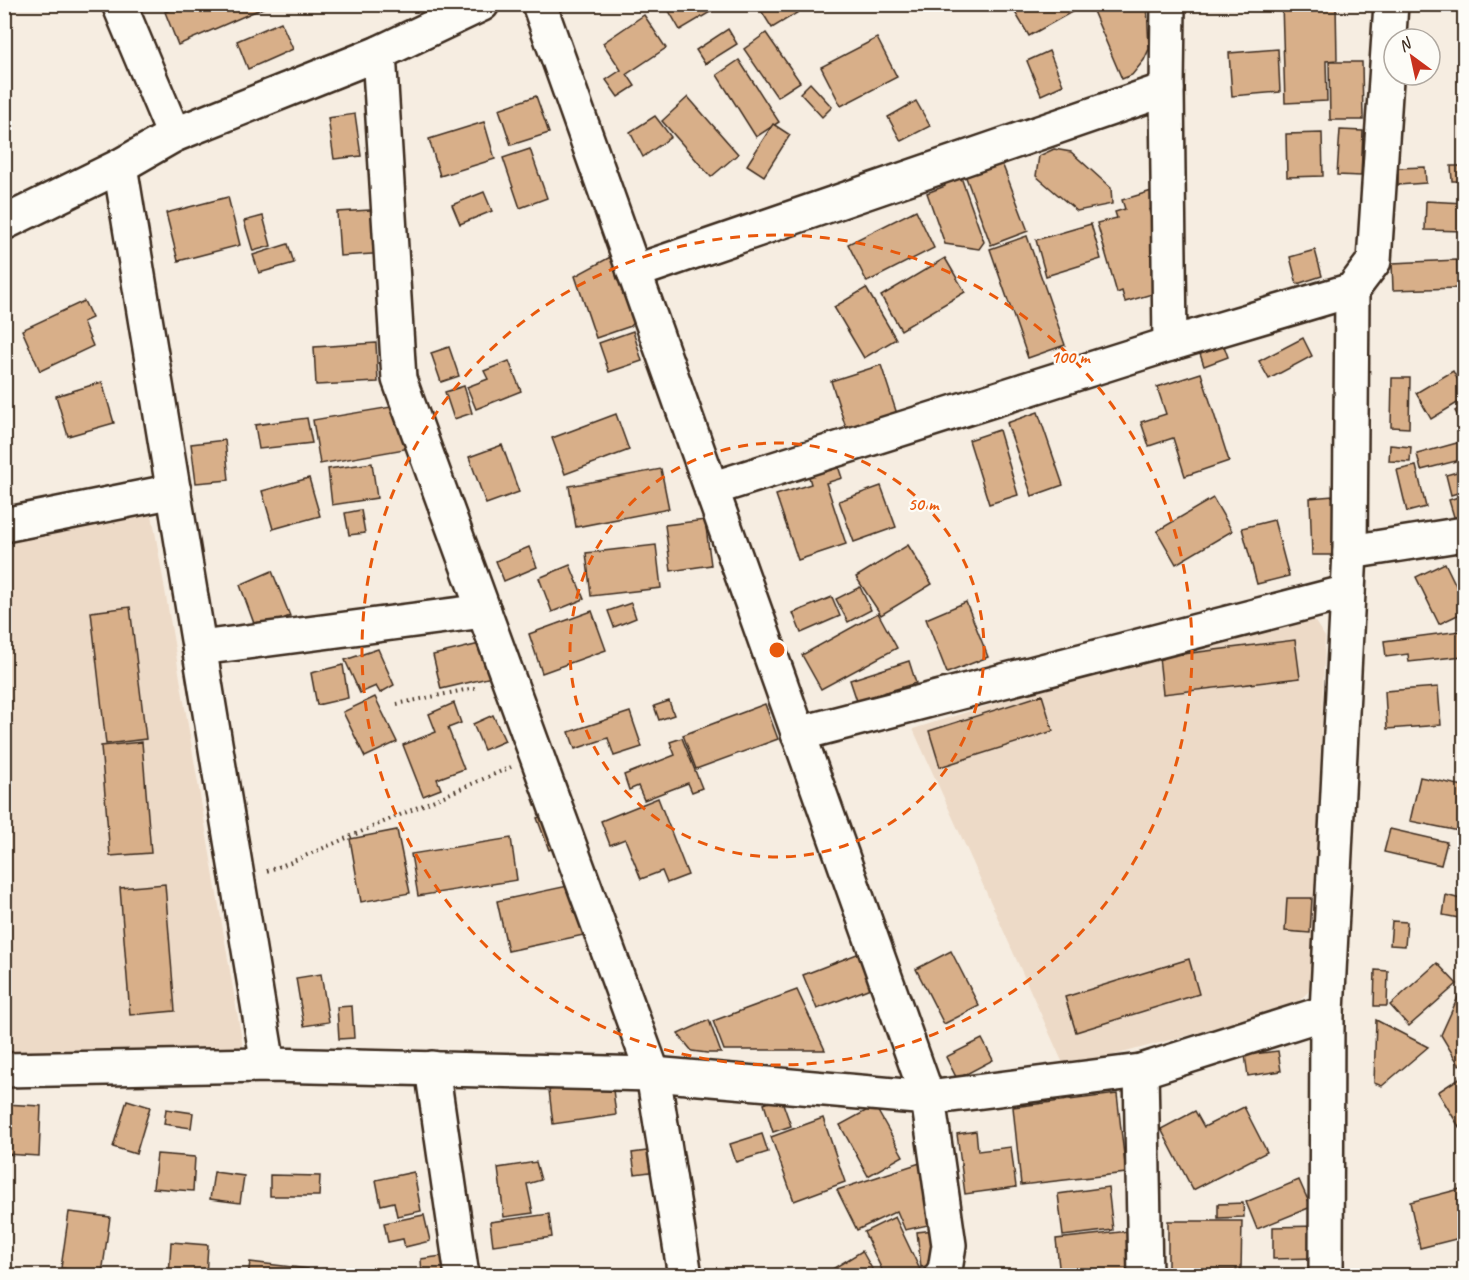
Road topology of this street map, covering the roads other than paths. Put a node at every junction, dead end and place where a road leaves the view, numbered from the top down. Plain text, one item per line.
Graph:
1 (119, 4) edge
2 (482, 4) edge
3 (539, 4) edge
4 (1168, 4) edge
5 (1391, 4) edge
6 (379, 53) junction
7 (1167, 89) junction
8 (174, 135) junction
9 (120, 166) junction
10 (4, 223) edge
11 (634, 272) junction
12 (1352, 290) junction
13 (1170, 344) junction
14 (711, 489) junction
15 (174, 492) junction
16 (4, 525) edge
17 (1464, 534) edge
18 (1350, 552) junction
19 (1347, 592) junction
20 (484, 611) junction
21 (200, 648) junction
22 (798, 734) junction
23 (1327, 1012) junction
24 (268, 1065) junction
25 (432, 1068) junction
26 (4, 1070) edge
27 (1141, 1071) junction
28 (653, 1074) junction
29 (928, 1098) junction
30 (462, 1275) edge
31 (685, 1275) edge
32 (941, 1275) edge
33 (1145, 1275) edge
34 (1326, 1275) edge

1 - 8 street
2 - 6 street
3 - 11 street
4 - 7 street
5 - 12 street
6 - 8 street
6 - 20 street
7 - 11 street
7 - 13 street
8 - 9 street
9 - 10 street
9 - 15 street
11 - 14 street
12 - 13 street
12 - 18 street
13 - 14 street
14 - 22 street
15 - 16 street
15 - 21 street
17 - 18 street
18 - 19 street
19 - 22 street
19 - 23 street
20 - 21 street
20 - 28 street
21 - 24 street
22 - 29 street
23 - 27 street
23 - 34 street
24 - 25 street
24 - 26 street
25 - 28 street
25 - 30 street
27 - 29 street
27 - 33 street
28 - 29 street
28 - 31 street
29 - 32 street

